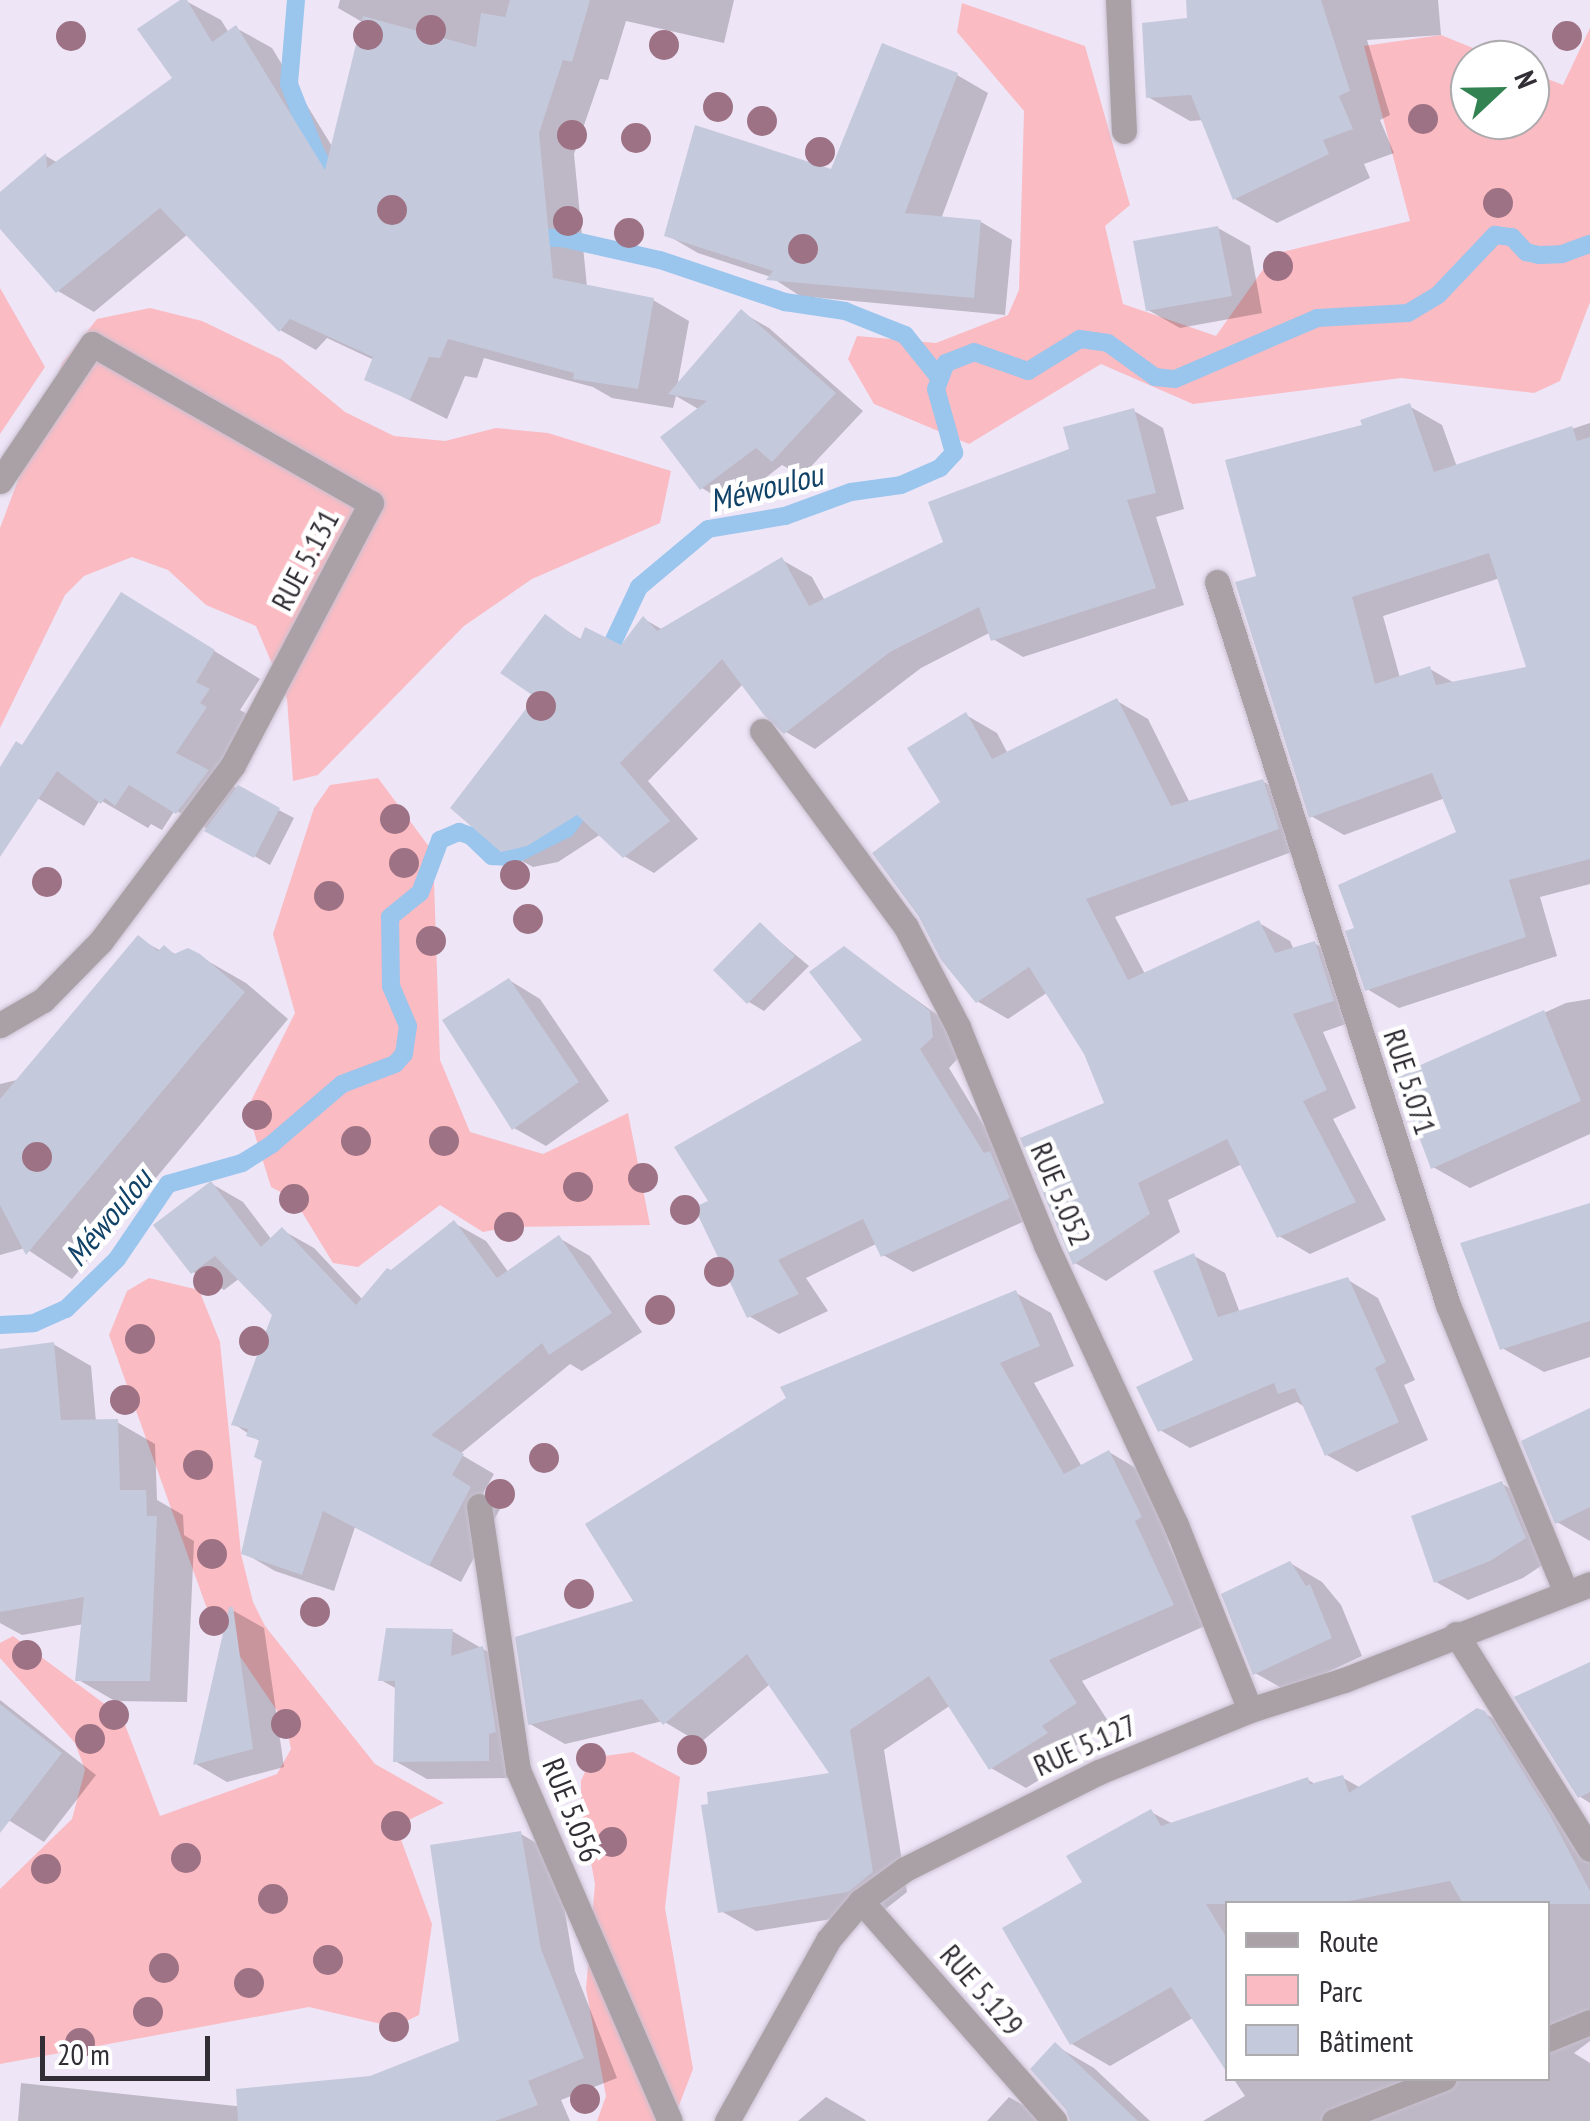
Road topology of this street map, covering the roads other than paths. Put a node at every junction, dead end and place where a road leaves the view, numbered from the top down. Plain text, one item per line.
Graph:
1 (1118, 0) edge
2 (1124, 131) dead end
3 (0, 480) edge
4 (1217, 582) dead end
5 (762, 731) dead end
6 (0, 1025) edge
7 (479, 1506) dead end
8 (1578, 1589) edge
9 (1456, 1634) junction
10 (1250, 1710) junction
11 (1590, 1849) edge
12 (861, 1901) junction
13 (1590, 2022) edge
14 (1550, 2038) edge
15 (1436, 2081) edge
16 (670, 2121) edge
17 (727, 2121) edge
18 (1054, 2121) edge
19 (1334, 2121) edge

1 - 2 street
3 - 6 street, RUE 5.131
4 - 8 street, RUE 5.071
5 - 10 street, RUE 5.052
7 - 16 street, RUE 5.056
8 - 9 street, RUE 5.127
9 - 10 street, RUE 5.127
9 - 11 street
10 - 12 street, RUE 5.127
12 - 17 street, RUE 5.127
12 - 18 street, RUE 5.129
13 - 14 street
15 - 19 street

